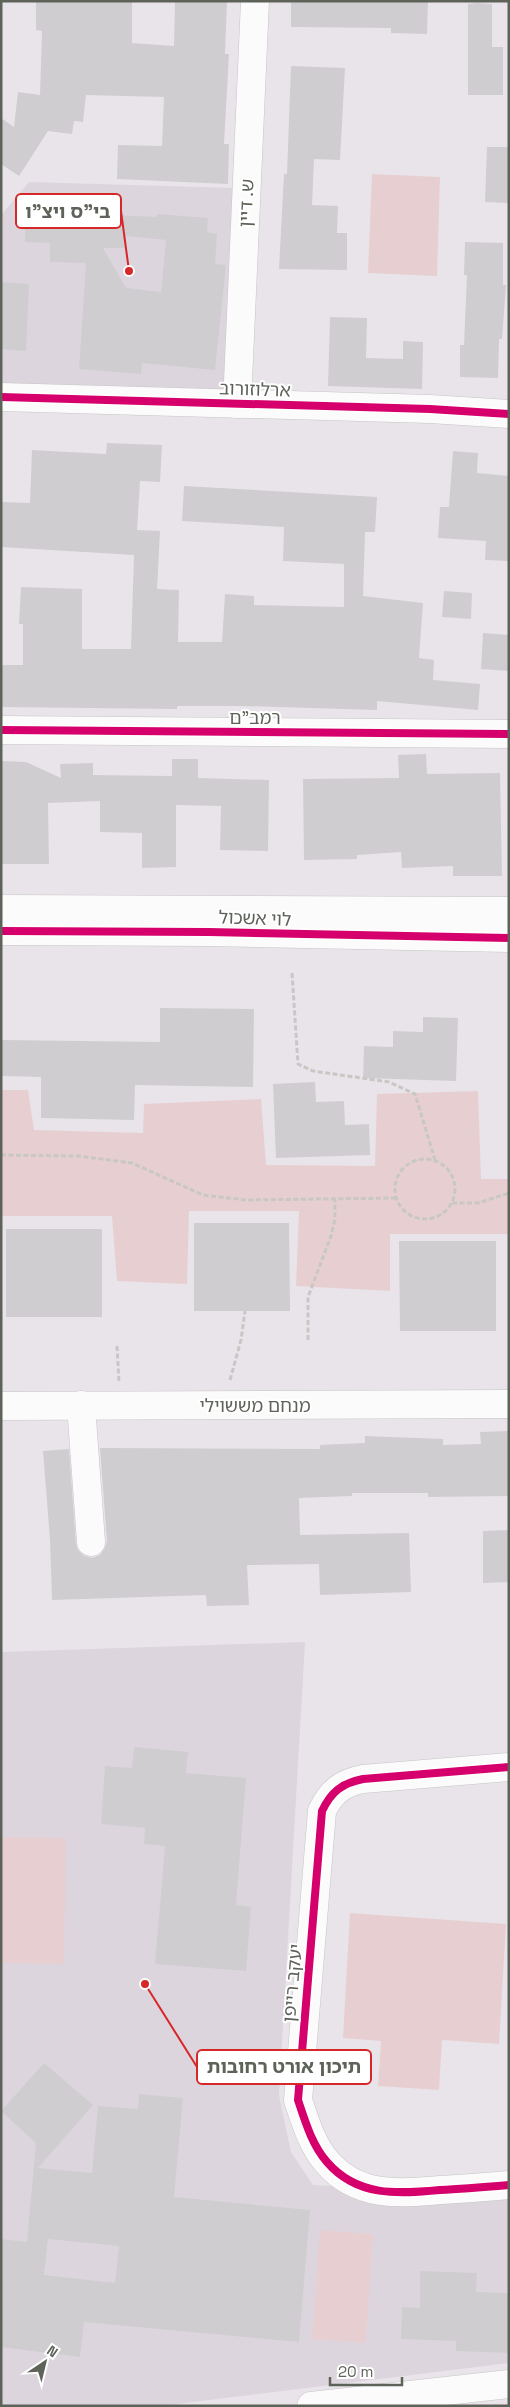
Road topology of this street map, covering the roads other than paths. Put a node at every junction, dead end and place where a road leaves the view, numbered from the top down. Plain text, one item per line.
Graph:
1 (256, 1) edge
2 (1, 397) edge
3 (237, 404) junction
4 (509, 414) edge
5 (1, 730) edge
6 (509, 734) edge
7 (1, 909) edge
8 (509, 911) edge
9 (1, 932) edge
10 (509, 938) edge
11 (509, 1404) edge
12 (81, 1405) junction
13 (1, 1406) edge
14 (91, 1542) dead end
15 (509, 1767) edge
16 (509, 2185) edge
17 (509, 2384) edge
18 (312, 2406) edge

1 - 3 street, ש. דיין
2 - 3 street, ארלוזורוב
3 - 4 street, ארלוזורוב
5 - 6 street, רמב"ם
7 - 8 street, לוי אשכול
9 - 10 street, לוי אשכול
11 - 12 street, מנחם מששוילי
12 - 13 street, מנחם מששוילי
12 - 14 street
15 - 16 street, יעקב רייפן
17 - 18 street

